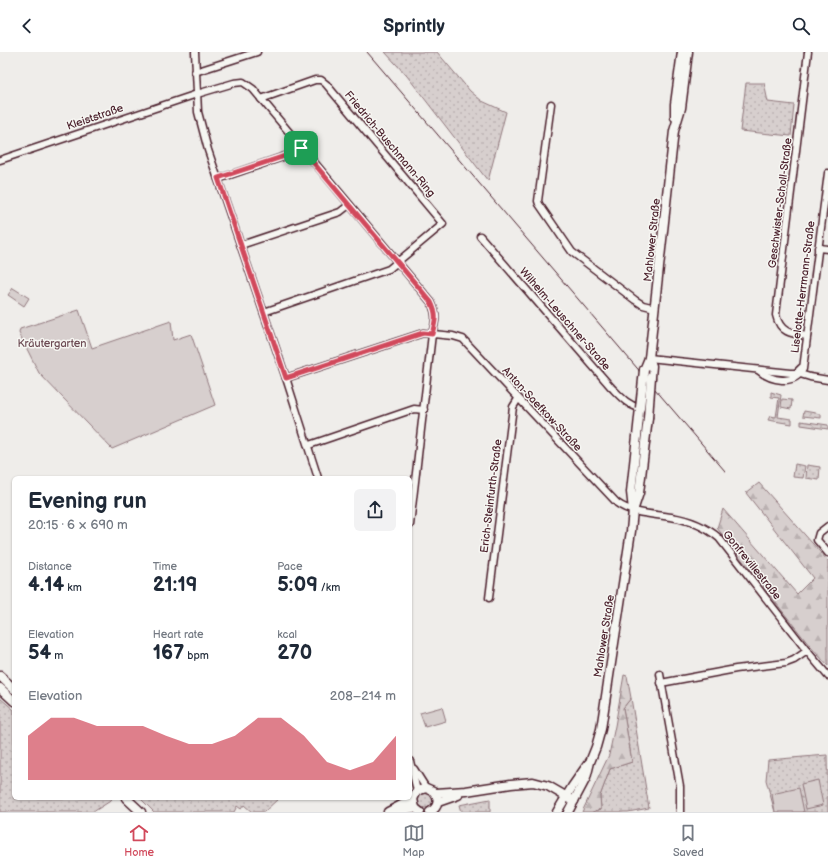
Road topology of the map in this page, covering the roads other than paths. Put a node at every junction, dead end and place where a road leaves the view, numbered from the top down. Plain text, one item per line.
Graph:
1 (195, 52) edge
2 (257, 52) edge
3 (682, 52) edge
4 (688, 52) edge
5 (808, 52) edge
6 (196, 72) junction
7 (197, 94) junction
8 (261, 99) junction
9 (551, 104) dead end
10 (676, 123) junction
11 (301, 148) junction
12 (0, 160) edge
13 (828, 173) edge
14 (218, 178) junction
15 (349, 204) junction
16 (480, 236) dead end
17 (241, 245) junction
18 (818, 248) junction
19 (828, 249) edge
20 (397, 262) junction
21 (655, 308) junction
22 (264, 312) junction
23 (432, 334) junction
24 (807, 336) junction
25 (649, 358) junction
26 (803, 364) junction
27 (758, 370) junction
28 (800, 374) junction
29 (286, 378) junction
30 (828, 380) edge
31 (518, 399) junction
32 (640, 408) junction
33 (424, 410) junction
34 (309, 445) junction
35 (317, 476) edge
36 (413, 479) edge
37 (412, 494) edge
38 (633, 510) junction
39 (828, 526) edge
40 (828, 553) edge
41 (489, 598) dead end
42 (807, 651) junction
43 (660, 674) dead end
44 (0, 676) edge
45 (828, 676) edge
46 (661, 683) junction
47 (0, 688) edge
48 (12, 688) edge
49 (12, 699) edge
50 (590, 762) junction
51 (412, 765) edge
52 (412, 770) edge
53 (426, 788) junction
54 (417, 791) junction
55 (466, 791) junction
56 (436, 793) junction
57 (566, 796) junction
58 (413, 799) joint
59 (128, 800) edge
60 (411, 800) edge
61 (574, 801) junction
62 (438, 802) junction
63 (418, 810) edge
64 (141, 812) edge
65 (388, 812) edge
66 (430, 812) edge
67 (557, 812) edge
68 (568, 812) edge
69 (680, 812) edge

1 - 6 street
2 - 6 street
3 - 10 main road, Mahlower Straße
4 - 10 main road, Mahlower Straße
5 - 24 street, Geschwister-Scholl-Straße
6 - 7 street
7 - 8 street, Kleiststraße
7 - 12 street, Kleiststraße
7 - 14 street
8 - 11 street
8 - 20 street, Friedrich-Buschmann-Ring
9 - 21 street
10 - 21 main road, Mahlower Straße
11 - 14 street
11 - 15 street
13 - 18 street, Liselotte-Herrmann-Straße
14 - 17 street
15 - 17 street
15 - 20 street
16 - 32 street, Wilhelm-Leuschner-Straße
17 - 22 street
18 - 19 street
18 - 24 street, Liselotte-Herrmann-Straße
20 - 22 street
20 - 23 street
21 - 25 main road, Mahlower Straße
22 - 29 street
23 - 29 street, Anton-Saefkow-Straße
23 - 31 street, Anton-Saefkow-Straße
23 - 33 street
24 - 26 street, Liselotte-Herrmann-Straße
25 - 27 street, Liselotte-Herrmann-Straße
25 - 32 main road, Mahlower Straße, bridge
25 - 38 main road, Mahlower Straße, bridge
26 - 27 street, Liselotte-Herrmann-Straße
26 - 28 street
27 - 28 street
28 - 30 street
29 - 34 street
31 - 38 street, Anton-Saefkow-Straße
31 - 41 street, Erich-Steinfurth-Straße
32 - 38 main road, Mahlower Straße
33 - 34 street
33 - 36 street
34 - 35 street
36 - 37 street
38 - 42 street, Gonfrevillestraße
38 - 50 main road, Mahlower Straße
39 - 40 street
42 - 45 street, Gonfrevillestraße
42 - 46 street
43 - 46 street
44 - 48 main road
46 - 69 street
47 - 49 main road
50 - 57 main road, Mahlower Straße
50 - 61 main road, Mahlower Straße
51 - 53 street
52 - 54 street
53 - 54 main road
53 - 56 main road
54 - 58 main road
55 - 56 main road
55 - 57 main road
55 - 62 main road
56 - 62 main road
57 - 61 main road
57 - 67 main road, Mahlower Straße
58 - 63 main road
59 - 64 main road
60 - 65 main road
61 - 68 main road, Mahlower Straße
62 - 66 main road
63 - 65 main road

